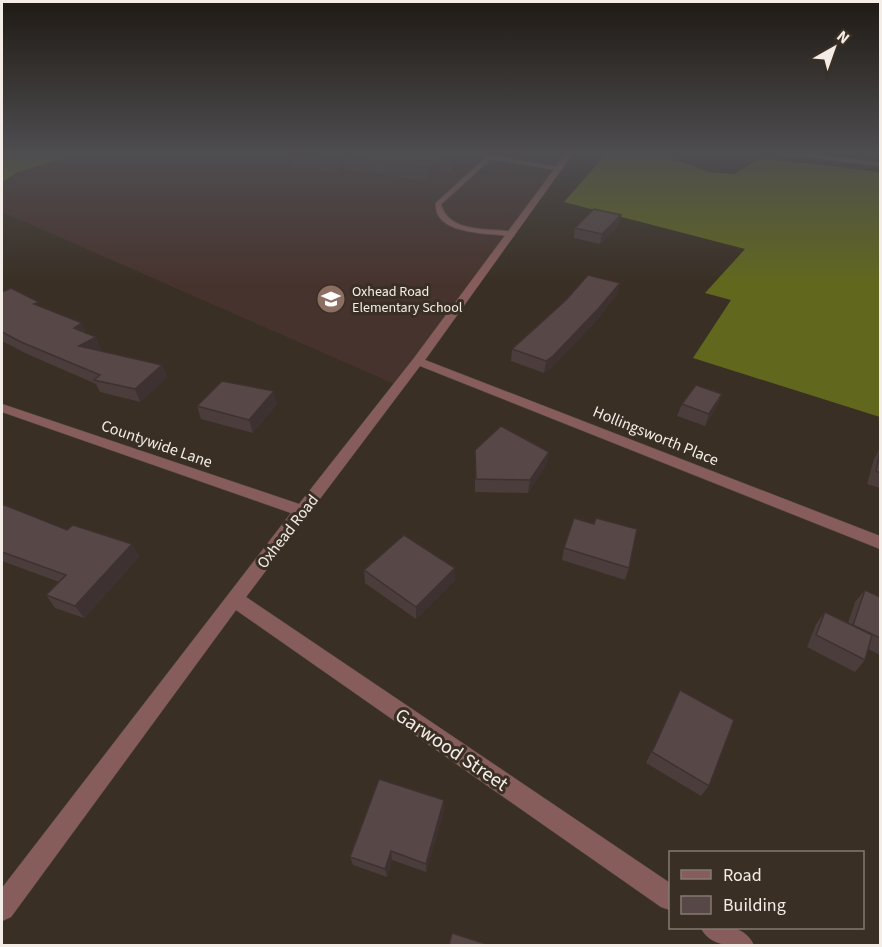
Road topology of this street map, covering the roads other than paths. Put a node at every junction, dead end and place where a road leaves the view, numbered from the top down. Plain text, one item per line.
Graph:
1 (446, 196) edge
2 (538, 196) edge
3 (511, 234) junction
4 (418, 361) junction
5 (2, 408) edge
6 (302, 511) junction
7 (880, 543) edge
8 (234, 599) junction
9 (669, 897) edge
10 (2, 908) edge
11 (717, 929) edge
12 (741, 945) edge

1 - 3 lane
2 - 3 street, Oxhead Road
3 - 4 street, Oxhead Road
4 - 6 street, Oxhead Road
4 - 7 street, Hollingsworth Place
5 - 6 street, Countywide Lane
6 - 8 street, Oxhead Road
8 - 9 street, Garwood Street
8 - 10 street, Oxhead Road
11 - 12 street

